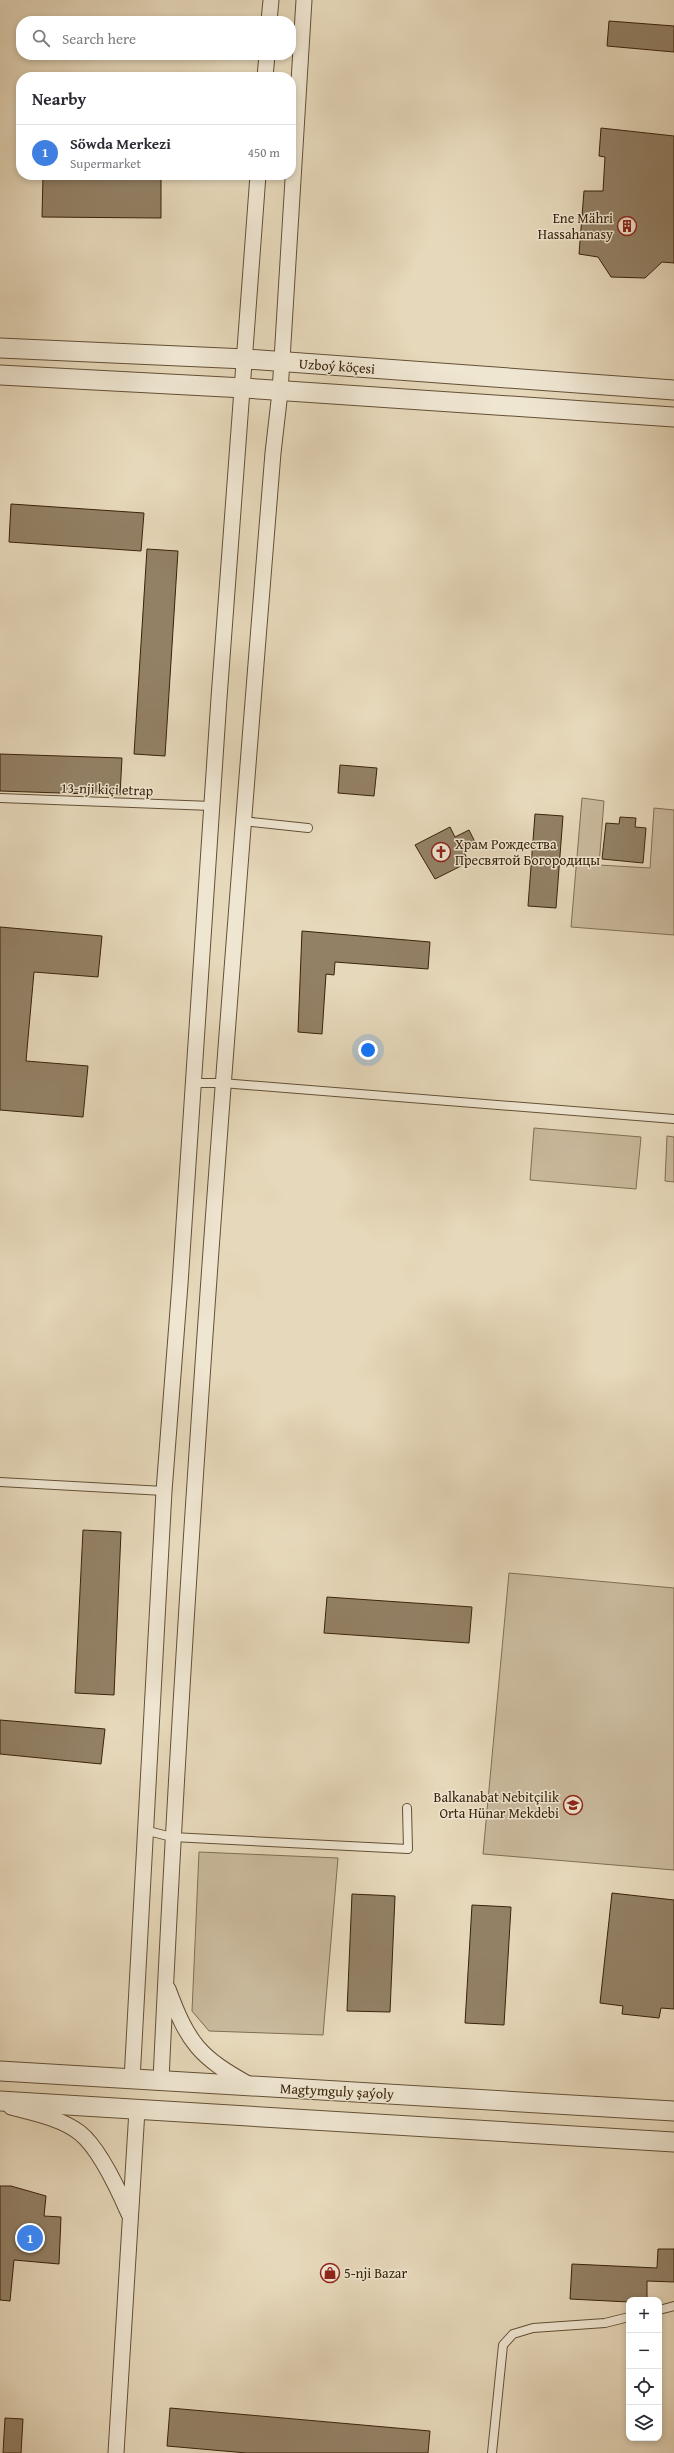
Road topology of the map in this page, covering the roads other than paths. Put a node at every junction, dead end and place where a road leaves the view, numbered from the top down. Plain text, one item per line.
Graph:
1 (271, 0) edge
2 (304, 0) edge
3 (269, 16) edge
4 (267, 60) edge
5 (265, 72) edge
6 (296, 126) edge
7 (258, 180) edge
8 (293, 180) edge
9 (0, 348) edge
10 (246, 359) junction
11 (281, 362) junction
12 (0, 375) edge
13 (244, 388) junction
14 (674, 390) edge
15 (280, 392) junction
16 (674, 417) edge
17 (0, 798) edge
18 (212, 806) junction
19 (243, 821) junction
20 (308, 828) dead end
21 (194, 1083) junction
22 (222, 1083) junction
23 (674, 1119) edge
24 (0, 1482) edge
25 (164, 1491) junction
26 (407, 1808) dead end
27 (144, 1830) junction
28 (172, 1837) junction
29 (165, 1982) junction
30 (0, 2071) edge
31 (132, 2080) junction
32 (161, 2080) junction
33 (251, 2086) junction
34 (0, 2102) edge
35 (137, 2110) junction
36 (674, 2111) edge
37 (674, 2142) edge
38 (131, 2219) junction
39 (674, 2306) edge
40 (662, 2309) edge
41 (626, 2318) edge
42 (116, 2453) edge
43 (492, 2453) edge

1 - 3 street
2 - 6 street
4 - 5 street
7 - 10 street
8 - 11 street
9 - 10 street, Uzboý köçesi
10 - 11 street, Uzboý köçesi
10 - 13 street
11 - 14 street, Uzboý köçesi
11 - 15 street
12 - 13 street, Uzboý köçesi
13 - 15 street, Uzboý köçesi
13 - 18 street
15 - 16 street, Uzboý köçesi
15 - 19 street
17 - 18 lane, 13-nji kiçi etrap
18 - 21 street
19 - 20 lane
19 - 22 street
21 - 22 lane
21 - 25 street
22 - 23 lane
22 - 28 street
24 - 25 lane
25 - 27 street
26 - 28 lane
27 - 28 lane
27 - 31 street
28 - 29 street
29 - 32 street
29 - 33 street
30 - 31 street, Magtymguly şaýoly
31 - 32 street, Magtymguly şaýoly
32 - 33 street, Magtymguly şaýoly
33 - 36 street, Magtymguly şaýoly
34 - 35 street
34 - 38 street
35 - 37 street
35 - 38 street
38 - 42 street
39 - 40 lane
41 - 43 lane

